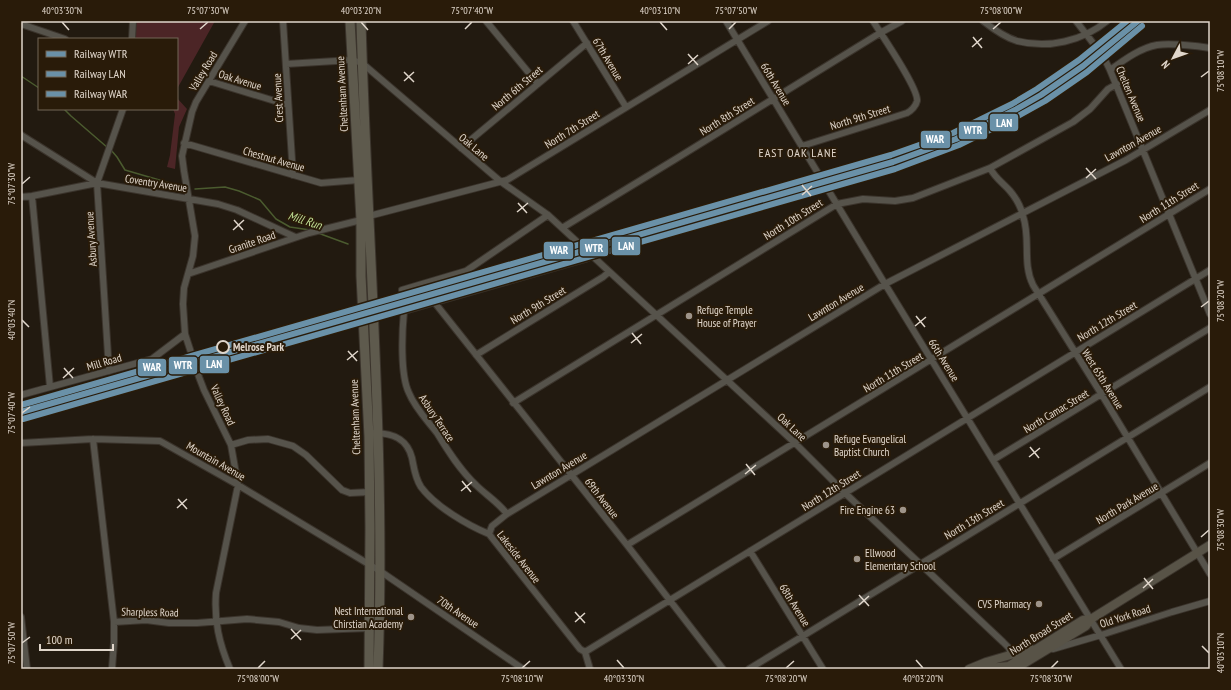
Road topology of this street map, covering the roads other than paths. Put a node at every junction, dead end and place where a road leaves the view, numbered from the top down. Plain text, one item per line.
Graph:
1 (133, 21) edge
2 (245, 21) edge
3 (283, 21) edge
4 (350, 21) edge
5 (361, 21) edge
6 (486, 21) edge
7 (573, 21) edge
8 (726, 21) edge
9 (768, 21) edge
10 (873, 21) edge
11 (902, 21) edge
12 (983, 21) edge
13 (1076, 21) edge
14 (1107, 21) edge
15 (21, 24) edge
16 (880, 33) junction
17 (1086, 35) junction
18 (62, 38) edge
19 (132, 38) edge
20 (738, 40) junction
21 (587, 43) junction
22 (1210, 48) edge
23 (352, 60) junction
24 (362, 63) junction
25 (286, 64) junction
26 (1110, 70) junction
27 (209, 81) junction
28 (538, 84) junction
29 (1117, 84) junction
30 (773, 99) junction
31 (288, 105) junction
32 (626, 107) junction
33 (123, 110) edge
34 (1210, 110) edge
35 (21, 135) edge
36 (184, 143) junction
37 (802, 146) junction
38 (461, 148) junction
39 (1143, 150) junction
40 (990, 168) junction
41 (293, 175) junction
42 (359, 180) junction
43 (500, 181) junction
44 (97, 183) junction
45 (1210, 189) edge
46 (32, 196) junction
47 (21, 197) edge
48 (189, 198) junction
49 (837, 204) junction
50 (1023, 213) junction
51 (1170, 213) junction
52 (548, 215) junction
53 (365, 218) junction
54 (562, 228) junction
55 (296, 237) junction
56 (590, 254) junction
57 (1210, 270) edge
58 (609, 272) junction
59 (188, 274) junction
60 (1195, 278) junction
61 (885, 284) junction
62 (402, 290) dead end
63 (1039, 294) junction
64 (435, 303) junction
65 (1210, 314) edge
66 (656, 316) junction
67 (1210, 328) edge
68 (186, 334) junction
69 (1075, 352) junction
70 (476, 355) junction
71 (932, 360) junction
72 (109, 371) junction
73 (726, 380) junction
74 (50, 387) junction
75 (1210, 387) edge
76 (21, 395) edge
77 (1102, 395) junction
78 (513, 403) junction
79 (968, 417) junction
80 (373, 433) junction
81 (1127, 437) junction
82 (93, 439) junction
83 (21, 443) edge
84 (795, 443) junction
85 (230, 445) junction
86 (993, 460) junction
87 (1210, 464) edge
88 (571, 474) junction
89 (238, 486) junction
90 (370, 492) junction
91 (845, 493) junction
92 (1161, 494) junction
93 (1020, 503) junction
94 (507, 514) junction
95 (489, 534) junction
96 (627, 545) junction
97 (1210, 545) edge
98 (750, 551) junction
99 (1197, 553) junction
100 (1053, 559) junction
101 (920, 563) junction
102 (370, 565) junction
103 (380, 572) junction
104 (1210, 574) edge
105 (670, 601) junction
106 (1210, 601) edge
107 (21, 616) edge
108 (1091, 619) junction
109 (114, 622) junction
110 (216, 622) junction
111 (370, 628) junction
112 (22, 630) edge
113 (1101, 635) junction
114 (803, 636) junction
115 (379, 644) junction
116 (1047, 646) junction
117 (585, 652) junction
118 (1011, 655) junction
119 (1012, 667) edge
120 (27, 669) edge
121 (112, 669) edge
122 (230, 669) edge
123 (368, 669) edge
124 (378, 669) edge
125 (382, 669) edge
126 (523, 669) edge
127 (590, 669) edge
128 (723, 669) edge
129 (749, 669) edge
130 (823, 669) edge
131 (969, 669) edge
132 (978, 669) edge
133 (1122, 669) edge

1 - 19 street
2 - 27 street, Valley Road
3 - 25 street, Crest Avenue
4 - 23 highway, Cheltenham Avenue
5 - 24 highway, Cheltenham Avenue
6 - 28 street
7 - 21 street, 67th Avenue
8 - 20 street, 66th Avenue
9 - 20 street, North 7th Street
10 - 16 street
11 - 16 street, North 8th Street
12 - 17 street
13 - 17 street, Chelten Avenue
14 - 17 street
15 - 18 street
16 - 30 street, North 8th Street
16 - 37 street, North 9th Street
17 - 26 street, Chelten Avenue
20 - 30 street, 66th Avenue
20 - 32 street, North 7th Street
21 - 28 street, North 6th Street
21 - 32 street, 67th Avenue
22 - 26 street
23 - 24 street
23 - 25 street
23 - 42 highway, Cheltenham Avenue
24 - 38 street, Oak Lane
24 - 53 highway, Cheltenham Avenue
25 - 31 street, Crest Avenue
26 - 29 street, Chelten Avenue
27 - 31 street, Oak Avenue
27 - 36 street, Valley Road
28 - 38 street, North 6th Street
29 - 39 street, Chelten Avenue
29 - 40 street, North 10th Street
30 - 37 street, 66th Avenue
30 - 54 street, North 8th Street
31 - 41 street, Crest Avenue
32 - 43 street, North 7th Street
33 - 44 street, Asbury Avenue
34 - 39 street, Lawnton Avenue
35 - 44 street, Coventry Avenue
36 - 41 street, Chestnut Avenue
36 - 48 street, Valley Road
37 - 49 street, 66th Avenue
38 - 43 street, Oak Lane
39 - 50 street, Lawnton Avenue
39 - 51 street, Chelten Avenue
40 - 49 street, North 10th Street
40 - 50 street, West 65th Avenue
41 - 42 street, Chestnut Avenue
42 - 53 highway, Cheltenham Avenue
43 - 52 street, Oak Lane
43 - 53 street, North 7th Street
44 - 46 street
44 - 48 street, Coventry Avenue
44 - 72 street, Asbury Avenue
45 - 51 street, North 11th Street
46 - 47 street
46 - 74 street
48 - 55 street, Coventry Avenue
48 - 59 street, Valley Road
49 - 61 street, 66th Avenue
49 - 66 street, North 10th Street
50 - 61 street, Lawnton Avenue
50 - 63 street, West 65th Avenue
51 - 60 street, Chelten Avenue
51 - 63 street, North 11th Street
52 - 54 street, Oak Lane
52 - 62 street
53 - 55 street, Granite Road
53 - 80 highway, Cheltenham Avenue
54 - 56 street, Oak Lane
55 - 59 street, Granite Road
56 - 58 street, Oak Lane
56 - 64 street
57 - 60 street, North 12th Street
58 - 66 street, Oak Lane
58 - 70 street, North 9th Street
59 - 68 street, Valley Road
60 - 65 street, Chelten Avenue
60 - 69 street, North 12th Street
61 - 71 street, 66th Avenue
61 - 73 street, Lawnton Avenue
63 - 69 street, West 65th Avenue
63 - 71 street, North 11th Street
64 - 70 street, 69th Avenue
64 - 94 street, Asbury Terrace
66 - 73 street, Oak Lane
66 - 78 street, North 10th Street
67 - 77 street, North Camac Street
68 - 72 street, Mill Road
68 - 85 street, Valley Road
69 - 77 street, West 65th Avenue
69 - 79 street, North 12th Street
70 - 78 street, 69th Avenue
71 - 79 street, 66th Avenue
71 - 84 street, North 11th Street
72 - 74 street, Mill Road
73 - 84 street, Oak Lane
73 - 88 street, Lawnton Avenue
74 - 76 street, Mill Road
75 - 81 street, North 13th Street
77 - 81 street, West 65th Avenue
77 - 86 street, North Camac Street
78 - 88 street, 69th Avenue
79 - 86 street, 66th Avenue
79 - 91 street, North 12th Street
80 - 90 highway, Cheltenham Avenue
80 - 95 street, Lakeside Avenue
80 - 103 highway, Cheltenham Avenue
81 - 92 street, West 65th Avenue
81 - 93 street, North 13th Street
82 - 83 street, Mountain Avenue
82 - 89 street, Mountain Avenue
82 - 109 street, Sharpless Road
84 - 91 street, Oak Lane
84 - 96 street, North 11th Street
85 - 89 street, Valley Road
85 - 90 street
86 - 93 street, 66th Avenue
87 - 92 street, North Park Avenue
88 - 94 street, Lawnton Avenue
88 - 96 street, 69th Avenue
89 - 102 street, Mountain Avenue
89 - 110 street, Valley Road
90 - 102 highway, Cheltenham Avenue
91 - 98 street, North 12th Street
91 - 101 street, Oak Lane
92 - 99 street, West 65th Avenue
92 - 100 street, North Park Avenue
93 - 100 street, 66th Avenue
93 - 101 street, North 13th Street
94 - 95 street, Lawnton Avenue
95 - 117 street, Lakeside Avenue
96 - 105 street, 69th Avenue
97 - 99 main road, North Broad Street
98 - 105 street, North 12th Street
98 - 114 street, 68th Avenue
99 - 104 street, West 65th Avenue
99 - 108 main road, North Broad Street
100 - 108 street, 66th Avenue
101 - 114 street, North 13th Street
101 - 118 street, Oak Lane
102 - 103 street, Mountain Avenue
102 - 111 highway, Cheltenham Avenue
103 - 115 highway, Cheltenham Avenue
103 - 126 street, 70th Avenue
105 - 117 street, North 12th Street
105 - 128 street, 69th Avenue
106 - 113 street, Old York Road
107 - 112 street
108 - 113 street, 66th Avenue
108 - 116 main road, North Broad Street
109 - 110 street, Sharpless Road
109 - 121 street
110 - 111 street, Sharpless Road
110 - 122 street, Valley Road
111 - 123 highway, Cheltenham Avenue
112 - 120 street
113 - 116 street, Old York Road
113 - 133 street, 66th Avenue
114 - 129 street, North 13th Street
114 - 130 street, 68th Avenue
115 - 124 highway, Cheltenham Avenue
115 - 125 highway
116 - 118 main road, Old York Road
116 - 119 main road, North Broad Street
117 - 127 street, Lakeside Avenue
118 - 131 main road, Old York Road
119 - 132 main road

